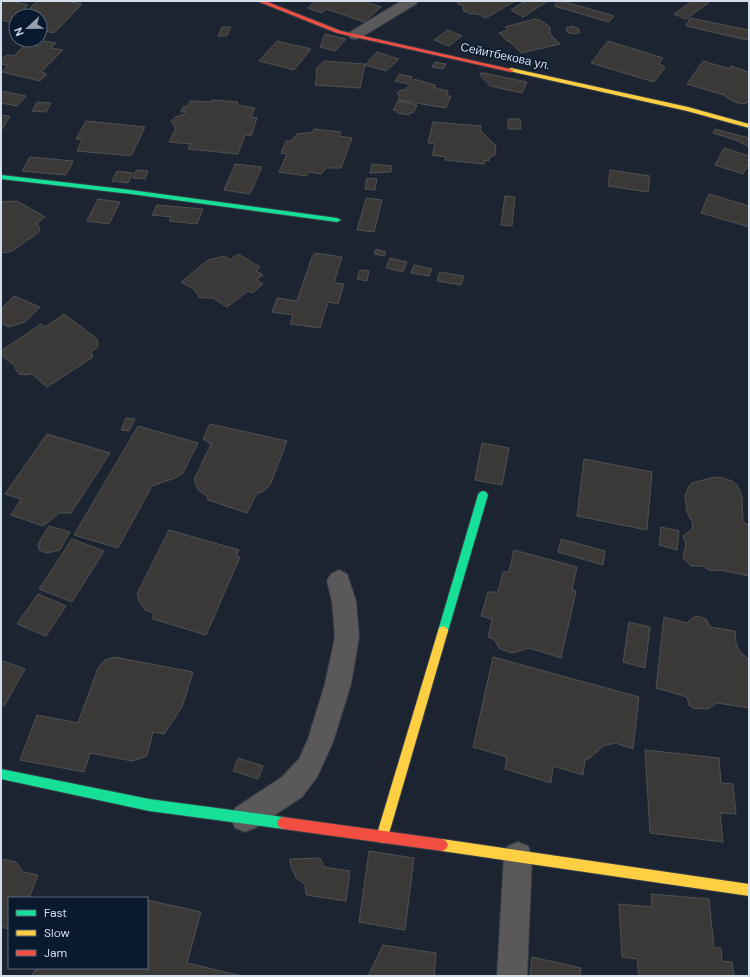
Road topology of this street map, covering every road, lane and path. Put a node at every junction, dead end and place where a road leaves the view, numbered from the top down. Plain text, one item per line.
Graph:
1 (260, 1) edge
2 (411, 1) edge
3 (355, 35) junction
4 (749, 126) edge
5 (1, 177) edge
6 (337, 220) dead end
7 (483, 495) dead end
8 (339, 581) dead end
9 (1, 774) edge
10 (245, 818) junction
11 (382, 837) junction
12 (518, 856) junction
13 (749, 890) edge
14 (512, 976) edge

1 - 3 street, Сейитбекова ул.
2 - 3 street
3 - 4 street, Сейитбекова ул.
5 - 6 street
7 - 11 street
8 - 10 street
9 - 10 street
10 - 11 street
11 - 12 street
12 - 13 street
12 - 14 street

